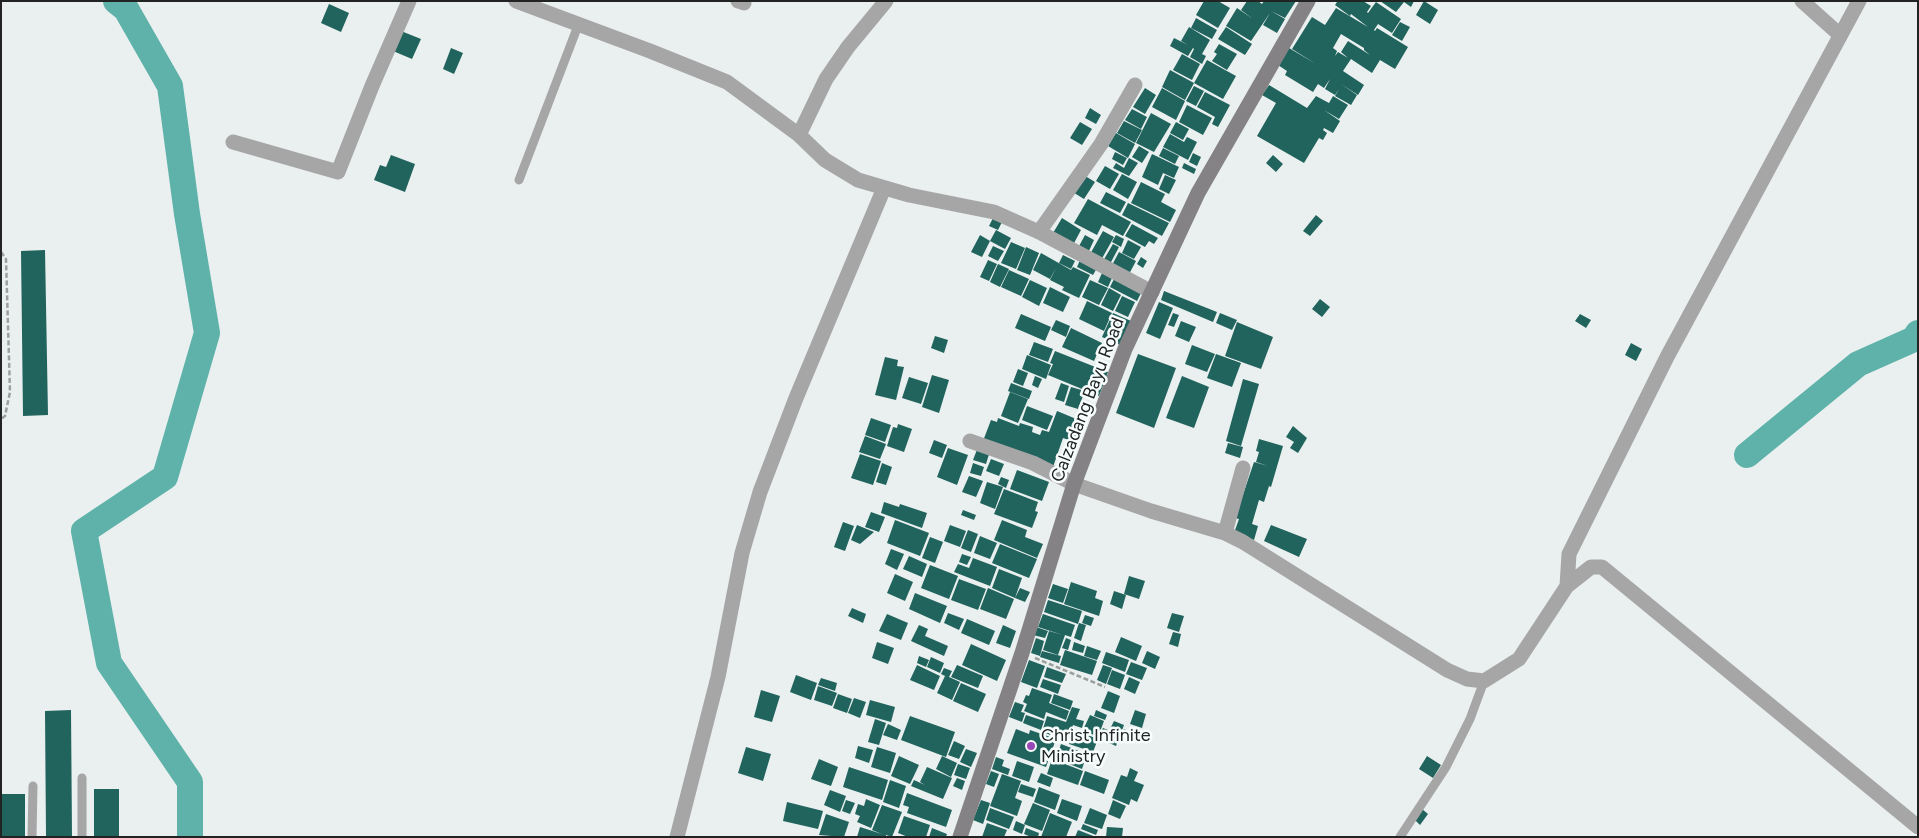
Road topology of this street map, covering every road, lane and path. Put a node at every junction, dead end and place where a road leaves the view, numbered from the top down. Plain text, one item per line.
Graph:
1 (409, 1) edge
2 (516, 1) edge
3 (886, 1) edge
4 (1308, 1) edge
5 (1802, 1) edge
6 (1859, 1) edge
7 (579, 23) junction
8 (1840, 34) junction
9 (1135, 85) dead end
10 (799, 135) junction
11 (234, 142) dead end
12 (519, 180) dead end
13 (884, 188) junction
14 (1039, 232) junction
15 (1, 252) edge
16 (1152, 292) junction
17 (1, 419) edge
18 (970, 441) dead end
19 (1243, 468) dead end
20 (1074, 484) junction
21 (1225, 533) junction
22 (1567, 586) junction
23 (1022, 653) junction
24 (1484, 681) junction
25 (1105, 687) dead end
26 (82, 778) dead end
27 (33, 786) dead end
28 (1918, 827) edge
29 (32, 837) edge
30 (82, 837) edge
31 (677, 837) edge
32 (960, 837) edge
33 (1400, 837) edge

1 - 11 street
2 - 7 street
3 - 10 street
4 - 16 street, Calzadang Bayu Road
5 - 8 street
6 - 8 street
7 - 10 street
7 - 12 lane
8 - 22 street
9 - 14 street
10 - 13 street
13 - 14 street
13 - 31 street
14 - 16 street
15 - 17 path
16 - 20 street, Calzadang Bayu Road
18 - 20 street
19 - 21 street
20 - 21 street
20 - 23 street, Calzadang Bayu Road
21 - 24 street
22 - 24 street
22 - 28 street
23 - 25 path
23 - 32 street, Calzadang Bayu Road
24 - 33 lane
26 - 30 lane
27 - 29 lane

